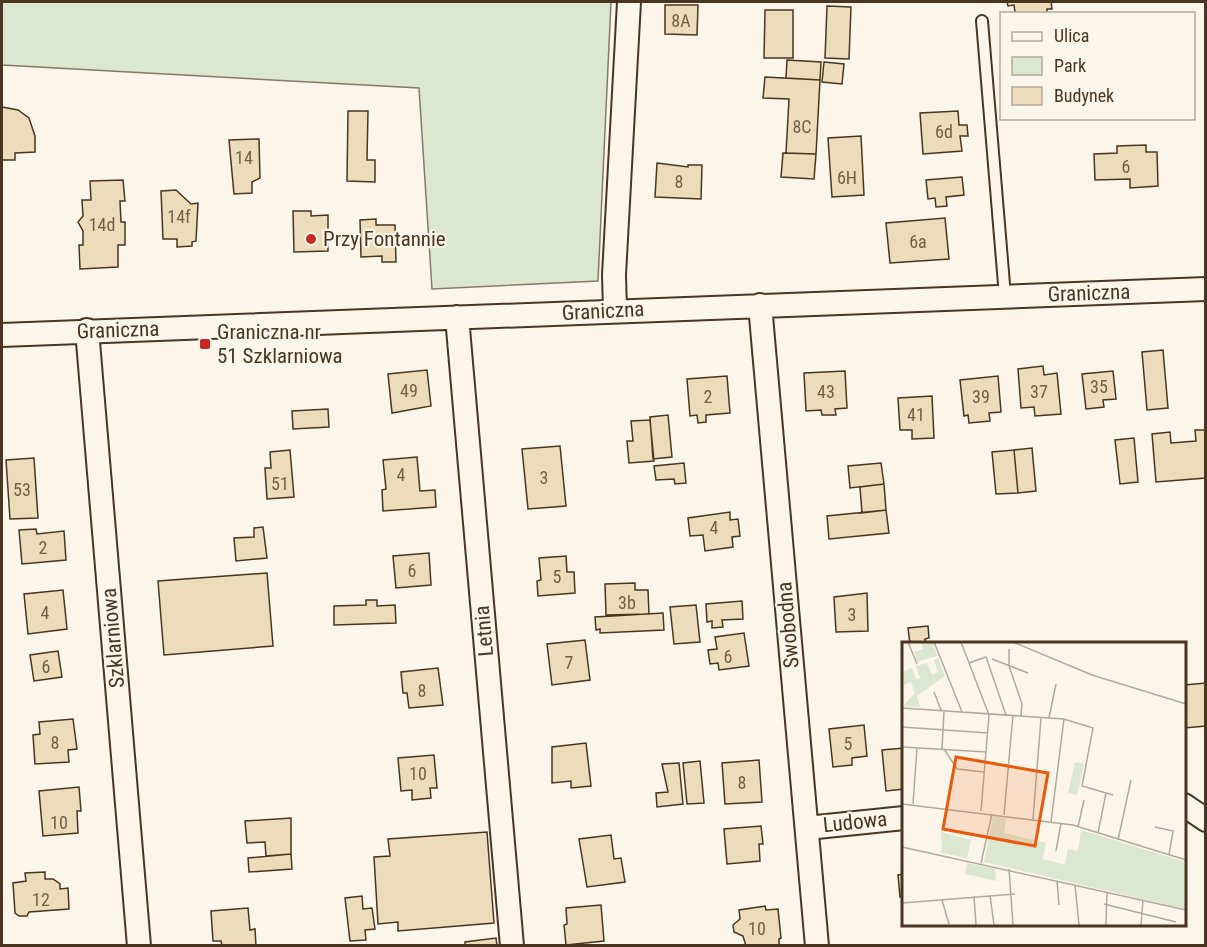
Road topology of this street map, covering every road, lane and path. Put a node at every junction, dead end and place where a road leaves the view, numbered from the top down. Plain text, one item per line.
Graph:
1 (629, 2) edge
2 (982, 21) dead end
3 (1206, 289) edge
4 (1005, 296) junction
5 (760, 305) junction
6 (615, 311) junction
7 (457, 317) junction
8 (87, 330) junction
9 (2, 335) edge
10 (1186, 806) edge
11 (902, 818) edge
12 (1206, 820) edge
13 (807, 828) junction
14 (139, 945) edge
15 (512, 945) edge
16 (817, 945) edge

1 - 6 street
2 - 4 lane
3 - 4 street, Graniczna
4 - 5 street, Graniczna
5 - 6 street, Graniczna
5 - 13 street, Swobodna
6 - 7 street, Graniczna
7 - 8 street, Graniczna
7 - 15 street, Letnia
8 - 9 street, Graniczna
8 - 14 street, Szklarniowa
10 - 12 street
11 - 13 street, Ludowa
13 - 16 street, Swobodna

